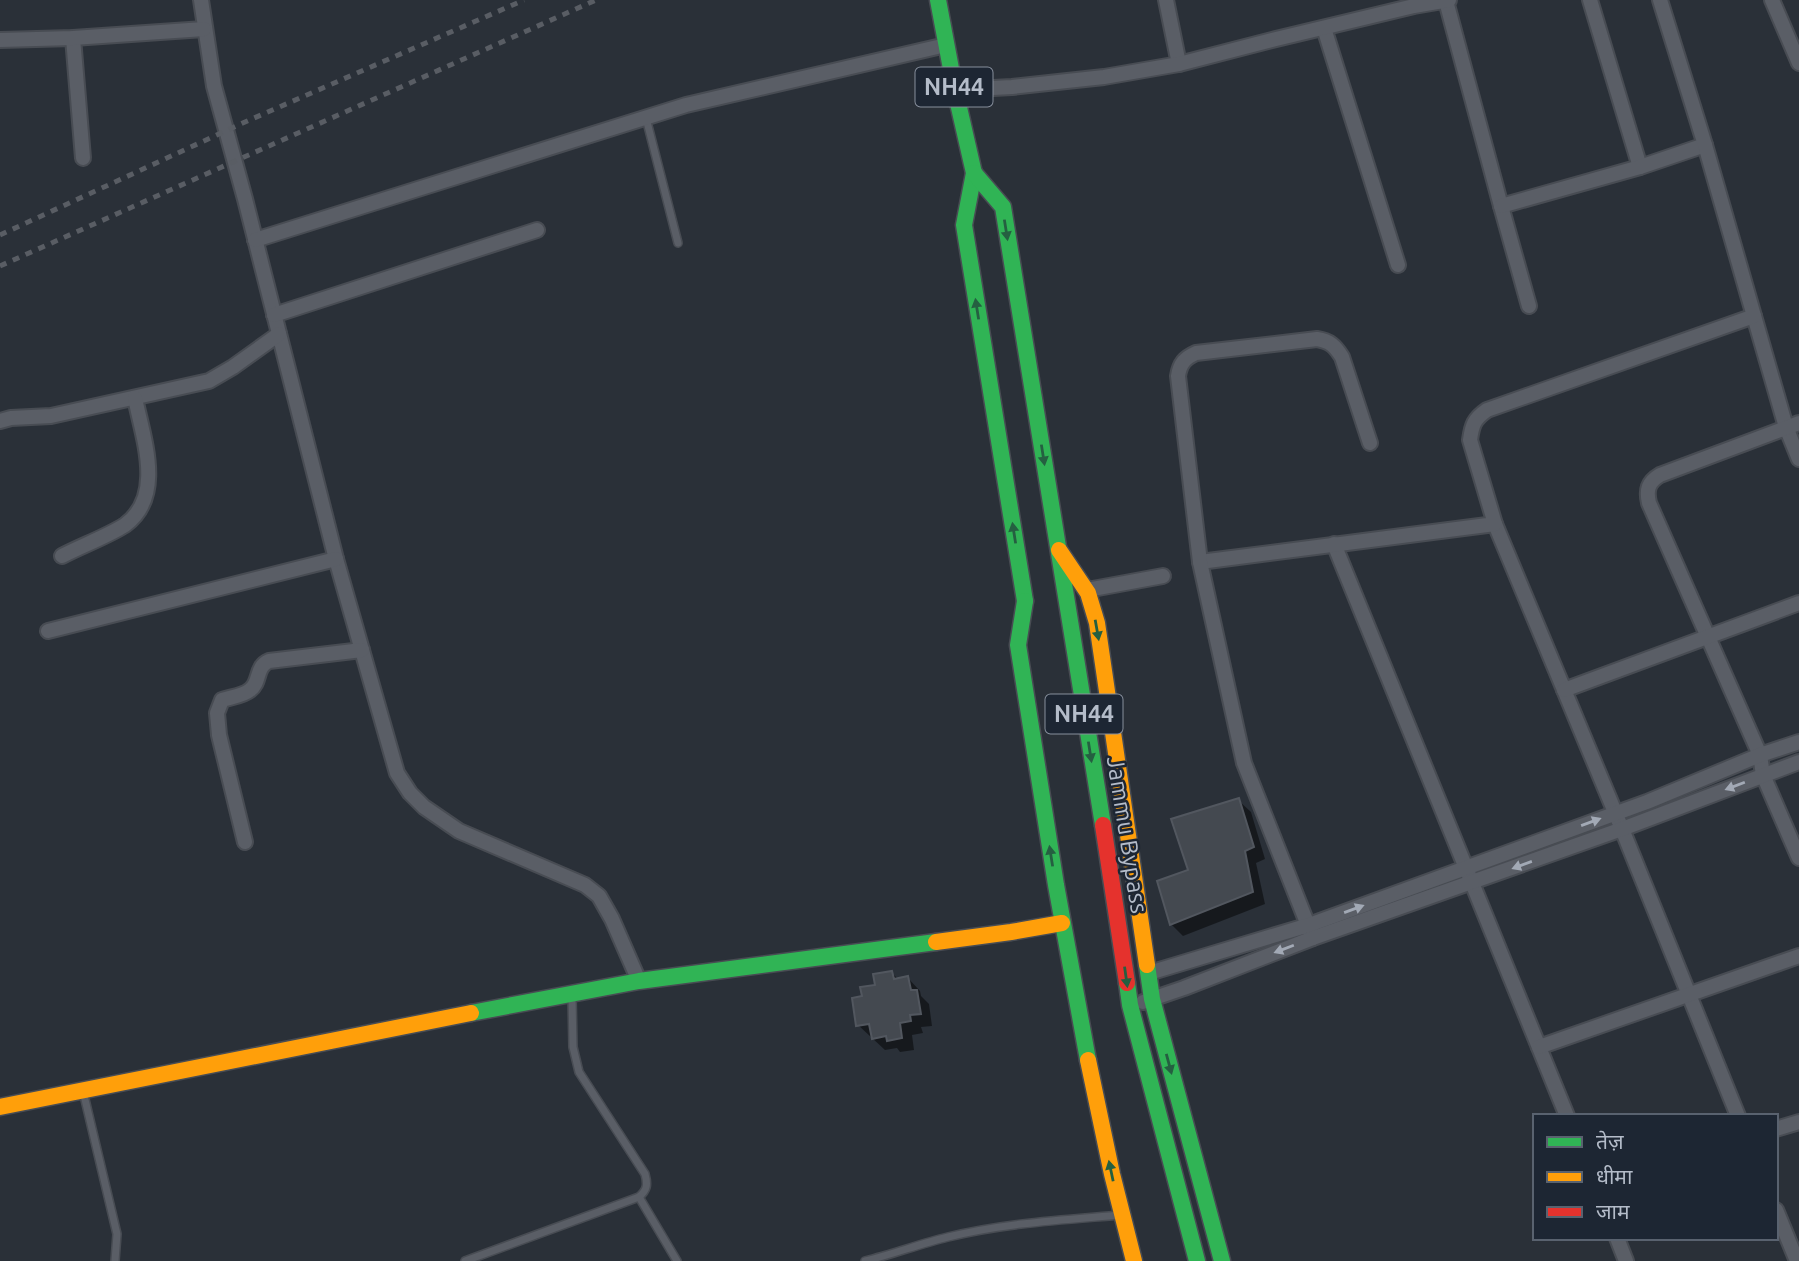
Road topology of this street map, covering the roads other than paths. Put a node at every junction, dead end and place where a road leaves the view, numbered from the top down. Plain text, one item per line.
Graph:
1 (201, 0) edge
2 (937, 0) edge
3 (1166, 0) edge
4 (1448, 0) edge
5 (1590, 0) edge
6 (1660, 0) edge
7 (1772, 0) edge
8 (1414, 3) edge
9 (1324, 28) junction
10 (204, 29) junction
11 (74, 38) junction
12 (0, 40) edge
13 (946, 45) junction
14 (1799, 63) edge
15 (1179, 64) junction
16 (955, 90) junction
17 (646, 118) junction
18 (1705, 145) junction
19 (83, 158) dead end
20 (1640, 167) junction
21 (974, 173) junction
22 (1500, 206) junction
23 (537, 230) dead end
24 (255, 240) junction
25 (678, 243) dead end
26 (1398, 265) dead end
27 (1529, 306) dead end
28 (274, 316) junction
29 (1754, 316) junction
30 (279, 334) junction
31 (135, 398) junction
32 (0, 421) edge
33 (1793, 425) edge
34 (1370, 443) dead end
35 (1799, 459) edge
36 (1494, 524) junction
37 (1334, 544) junction
38 (1058, 548) junction
39 (62, 556) dead end
40 (336, 559) junction
41 (1200, 562) junction
42 (1163, 576) dead end
43 (1087, 590) junction
44 (1799, 603) edge
45 (48, 631) dead end
46 (1707, 637) junction
47 (362, 650) junction
48 (1564, 690) junction
49 (1799, 742) edge
50 (1760, 755) junction
51 (1799, 762) edge
52 (1763, 775) junction
53 (1616, 813) junction
54 (1622, 829) junction
55 (245, 842) dead end
56 (1799, 858) edge
57 (1465, 868) junction
58 (1472, 883) junction
59 (1062, 923) junction
60 (1311, 932) junction
61 (1799, 956) edge
62 (1149, 973) junction
63 (639, 981) junction
64 (572, 993) junction
65 (1689, 994) junction
66 (1152, 999) junction
67 (1130, 1005) junction
68 (1539, 1047) junction
69 (83, 1091) junction
70 (0, 1108) edge
71 (1566, 1114) edge
72 (1737, 1114) edge
73 (1799, 1122) edge
74 (1778, 1128) edge
75 (639, 1197) junction
76 (1121, 1215) junction
77 (1778, 1215) edge
78 (1618, 1240) edge
79 (115, 1261) edge
80 (465, 1261) edge
81 (677, 1261) edge
82 (865, 1261) edge
83 (1134, 1261) edge
84 (1197, 1261) edge
85 (1222, 1261) edge
86 (1626, 1261) edge
87 (1797, 1261) edge

1 - 10 street
2 - 13 main road, Jammu Bypass / NH44
3 - 15 street
4 - 8 street
4 - 22 street
5 - 20 street
6 - 18 street
7 - 14 street
8 - 9 street
9 - 15 street
9 - 26 street
10 - 11 street
10 - 24 street
11 - 12 street
11 - 19 street
13 - 16 main road, Jammu Bypass / NH44
13 - 17 street
15 - 16 street
16 - 21 main road, Jammu Bypass / NH44
17 - 24 street
17 - 25 lane
18 - 20 street
18 - 29 street
20 - 22 street
21 -> 38 main road, Jammu Bypass / NH44
59 -> 21 main road, Jammu Bypass / NH44
22 - 27 street
23 - 28 street
24 - 28 street
28 - 30 street
29 - 33 street
29 - 36 street
30 - 31 street
30 - 40 street
31 - 32 street
31 - 39 street
33 - 35 street
33 - 46 street
34 - 41 street
36 - 37 street
36 - 48 street
37 - 41 street
37 - 57 street
38 - 43 main road
38 -> 67 main road, Jammu Bypass / NH44
40 - 45 street
40 - 47 street
41 - 60 street
42 - 43 street
43 -> 62 main road
44 - 46 street
46 - 48 street
46 - 50 street
47 - 55 street
47 - 63 street
48 - 53 street
49 - 50 street
50 - 52 street
50 - 53 street
51 - 52 street
52 -> 54 street
52 - 56 street
53 - 54 street
57 -> 53 street
54 -> 58 street
54 - 65 street
57 - 58 street
60 -> 57 street
58 - 60 street
58 - 68 street
59 - 63 main road
76 -> 59 main road, Jammu Bypass
60 - 62 street
60 -> 66 street
61 - 65 street
62 - 66 main road
63 - 64 main road
64 - 69 main road
64 - 75 lane
65 - 68 street
65 - 72 street
66 - 67 street
66 -> 85 main road
67 - 84 main road, Jammu Bypass / NH44
68 - 71 street
69 - 70 main road
69 - 79 lane
73 - 74 street
75 - 80 lane
75 - 81 lane
76 - 82 lane
76 - 83 main road, Jammu Bypass
77 - 87 street
78 - 86 street

